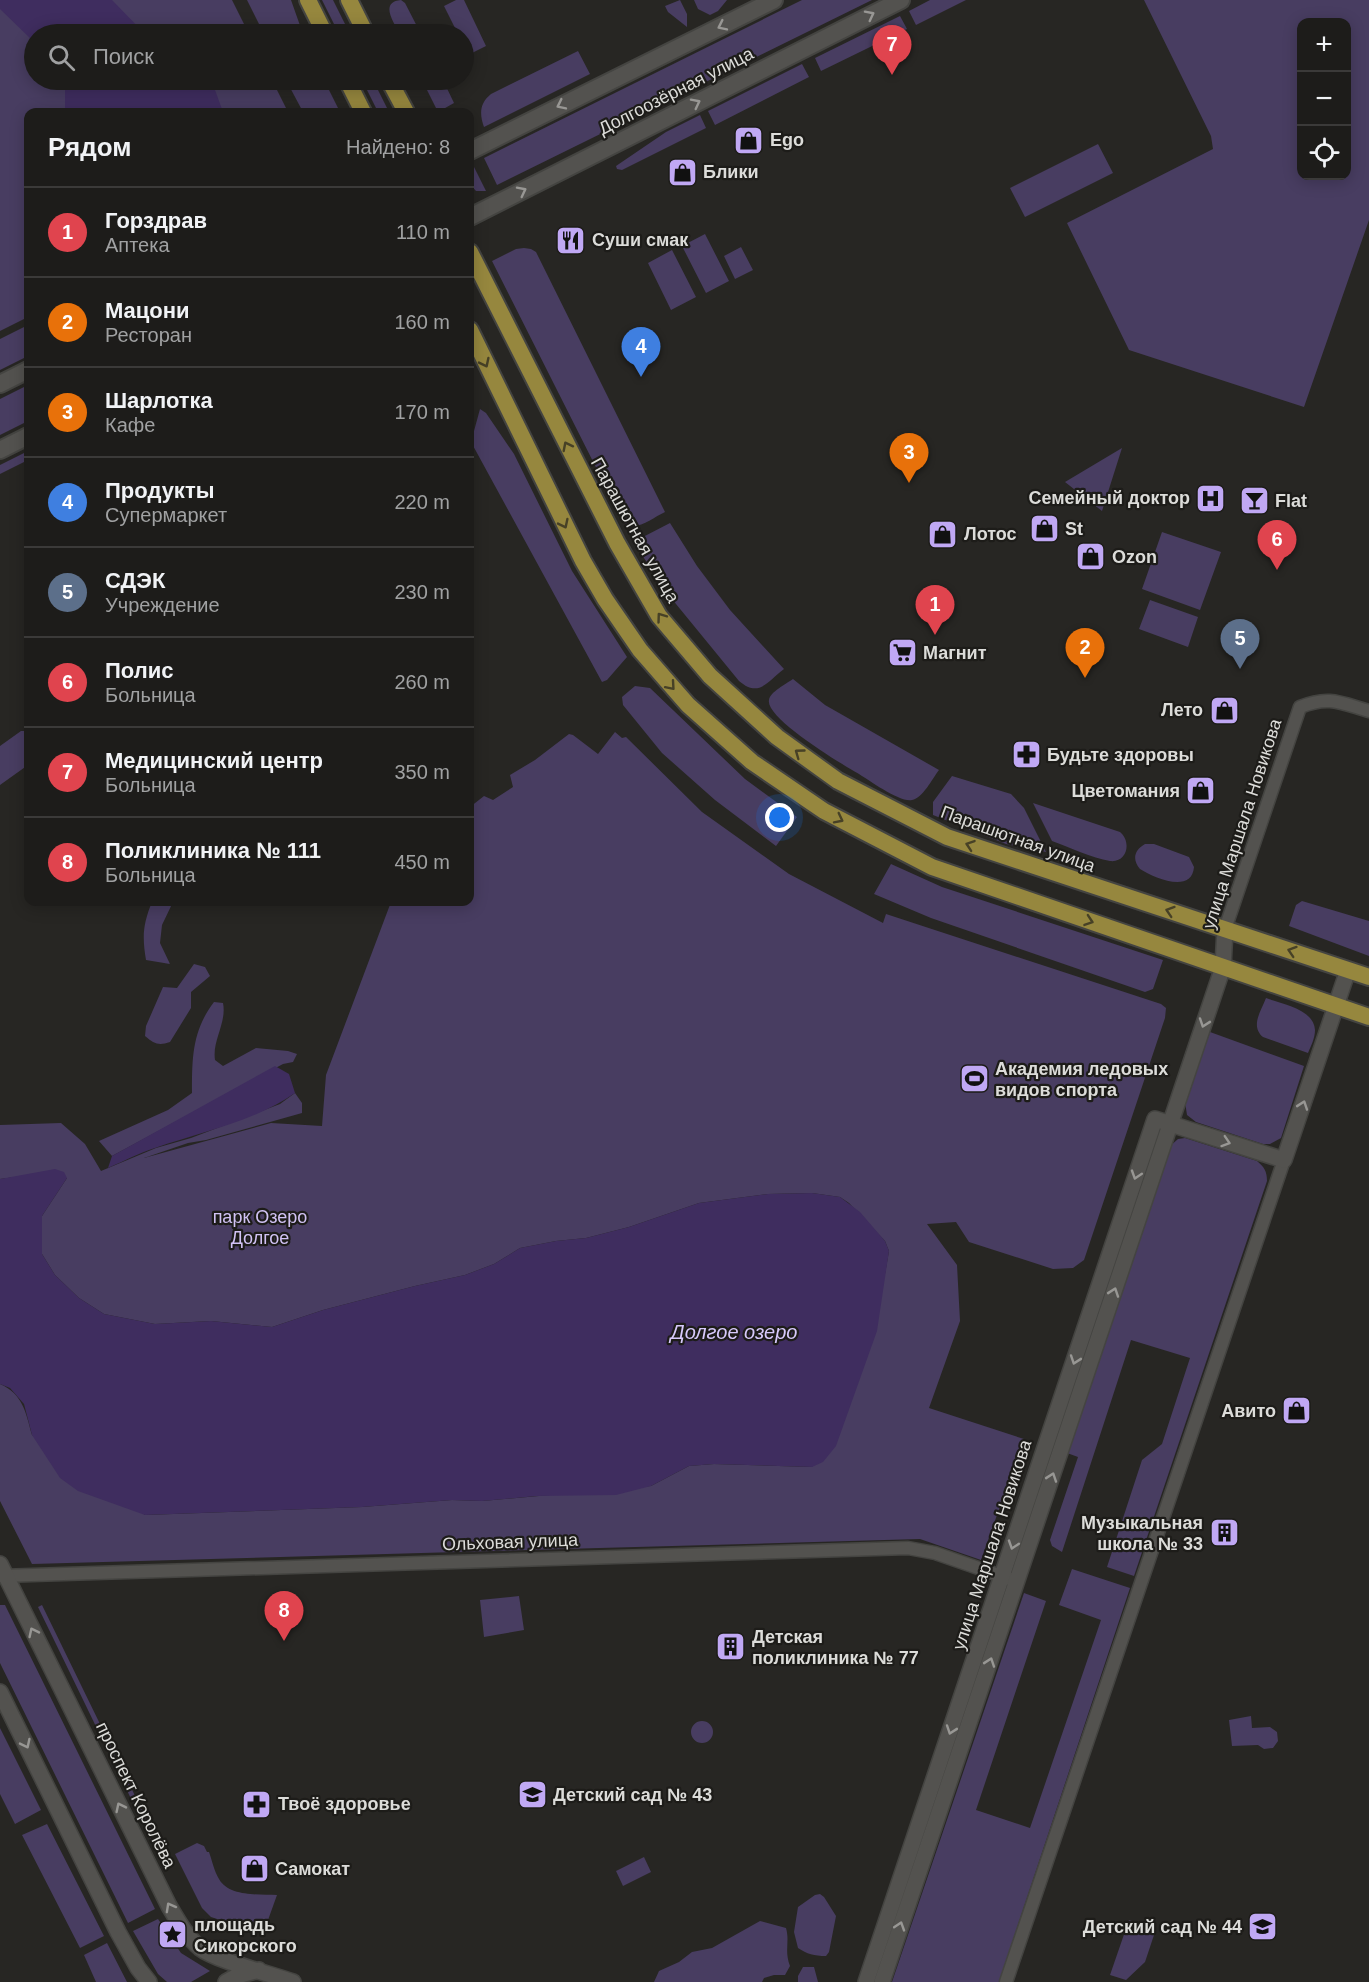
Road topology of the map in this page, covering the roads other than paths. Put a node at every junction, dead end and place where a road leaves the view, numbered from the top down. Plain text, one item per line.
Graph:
1 (308, 0) edge
2 (348, 0) edge
3 (774, 0) edge
4 (901, 0) edge
5 (320, 24) edge
6 (361, 24) edge
7 (352, 90) edge
8 (394, 90) edge
9 (361, 108) edge
10 (404, 108) edge
11 (474, 148) edge
12 (474, 215) edge
13 (474, 260) edge
14 (474, 338) edge
15 (24, 372) edge
16 (0, 384) edge
17 (24, 438) edge
18 (0, 450) edge
19 (1369, 711) edge
20 (1225, 929) junction
21 (1223, 967) junction
22 (1348, 970) junction
23 (1369, 977) edge
24 (1336, 1006) junction
25 (1369, 1017) edge
26 (1170, 1124) junction
27 (1284, 1160) junction
28 (2, 1572) edge
29 (1010, 1579) junction
30 (0, 1692) edge
31 (259, 1970) junction
32 (149, 1982) edge
33 (226, 1982) edge
34 (293, 1982) edge
35 (866, 1982) edge
36 (882, 1982) edge
37 (1006, 1982) edge

1 - 5 main road
2 - 6 main road
3 -> 11 main road, Долгоозёрная улица
12 -> 4 main road, Долгоозёрная улица
7 - 9 main road
8 - 10 main road
20 -> 13 main road, Парашютная улица
14 -> 21 main road
15 - 16 main road
17 - 18 main road
19 - 20 street, улица Маршала Новикова
20 - 21 street, улица Маршала Новикова
22 -> 20 main road, Парашютная улица
21 - 24 main road
21 -> 26 street, улица Маршала Новикова
22 - 23 main road, Парашютная улица
22 - 24 street
24 - 25 main road
27 -> 24 street
26 -> 27 street
29 -> 26 street, улица Маршала Новикова
26 -> 29 street, улица Маршала Новикова
27 - 37 street
28 - 29 street, Ольховая улица
31 -> 28 street, проспект Королёва
29 -> 35 street, улица Маршала Новикова
36 -> 29 street, улица Маршала Новикова
30 -> 32 street
31 - 33 street
31 - 34 street, проспект Королёва

